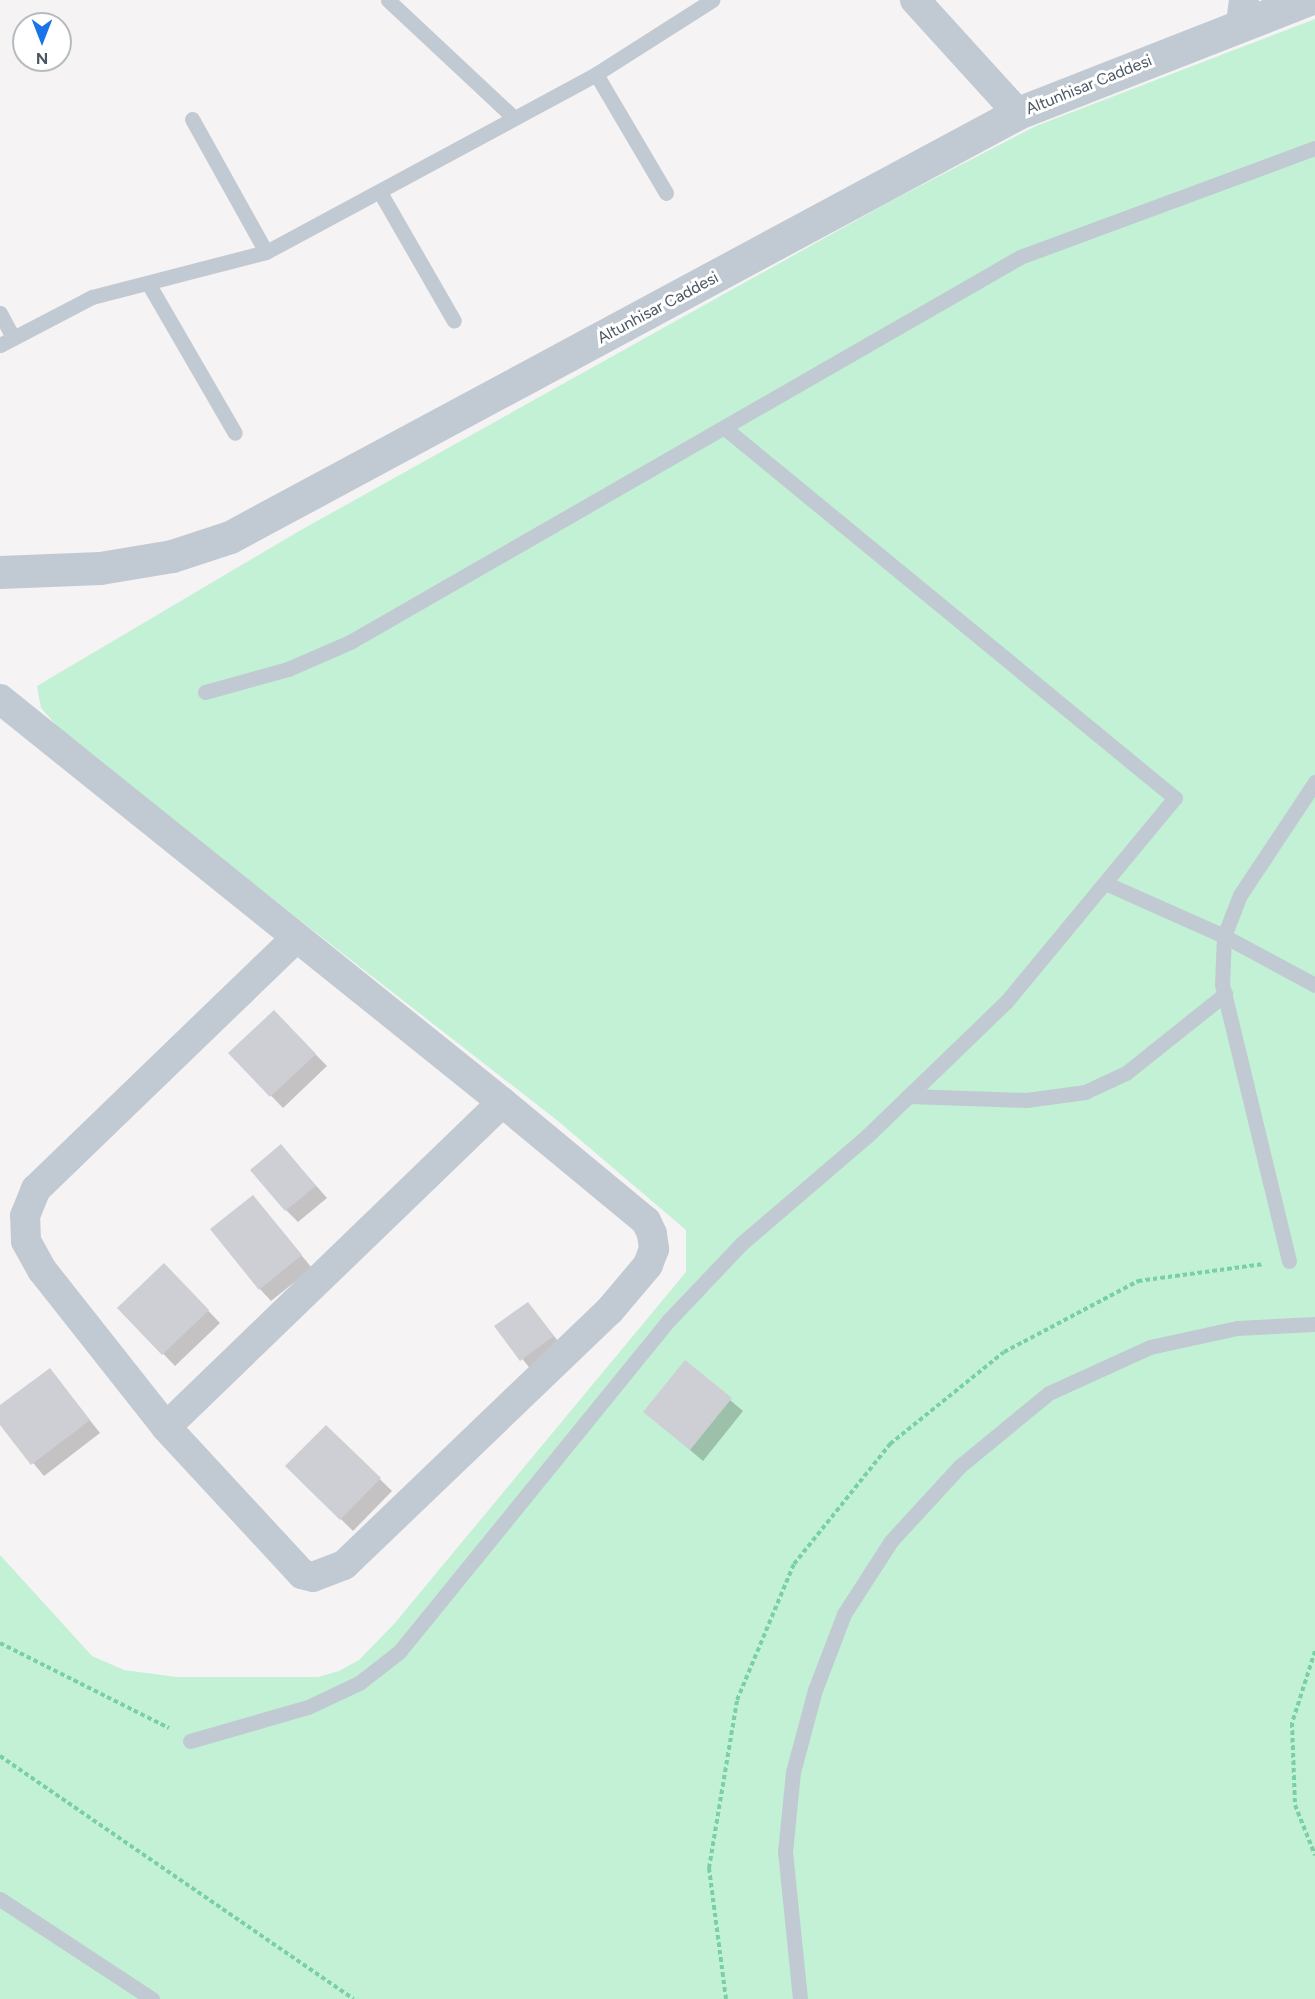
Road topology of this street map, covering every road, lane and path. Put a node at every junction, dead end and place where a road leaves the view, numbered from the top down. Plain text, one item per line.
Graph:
1 (388, 0) edge
2 (712, 0) edge
3 (915, 0) edge
4 (1307, 0) edge
5 (1242, 12) edge
6 (596, 74) junction
7 (1018, 113) junction
8 (513, 117) junction
9 (192, 118) dead end
10 (1315, 148) edge
11 (666, 193) dead end
12 (381, 194) junction
13 (266, 252) junction
14 (148, 283) junction
15 (0, 313) edge
16 (454, 321) dead end
17 (6, 341) edge
18 (726, 429) junction
19 (235, 433) dead end
20 (0, 572) edge
21 (205, 692) dead end
22 (0, 699) edge
23 (1315, 782) edge
24 (1105, 883) junction
25 (1224, 936) junction
26 (296, 938) junction
27 (1315, 985) edge
28 (1225, 994) junction
29 (908, 1096) junction
30 (502, 1102) junction
31 (1289, 1261) dead end
32 (1315, 1324) edge
33 (166, 1427) junction
34 (0, 1643) edge
35 (1315, 1651) edge
36 (190, 1740) joint
37 (0, 1756) edge
38 (1315, 1855) edge
39 (0, 1899) edge
40 (152, 1999) edge
41 (354, 1999) edge
42 (800, 1999) edge

1 - 8 lane
2 - 6 lane
3 - 7 street
4 - 5 street, Altunhisar Caddesi
5 - 7 street, Altunhisar Caddesi
6 - 8 lane
6 - 11 lane
7 - 20 street, Altunhisar Caddesi
8 - 12 lane
9 - 13 lane
10 - 18 lane
12 - 13 lane
12 - 16 lane
13 - 14 lane
14 - 17 lane
14 - 19 lane
15 - 17 lane
18 - 21 lane
18 - 24 lane
22 - 26 street
23 - 25 lane
24 - 25 lane
24 - 29 lane
25 - 27 lane
25 - 28 lane
26 - 30 street
26 - 33 street
28 - 29 lane
28 - 31 lane
29 - 36 lane
30 - 33 street
30 - 33 street
32 - 42 lane
34 - 36 path
35 - 38 path
37 - 41 path
39 - 40 lane

